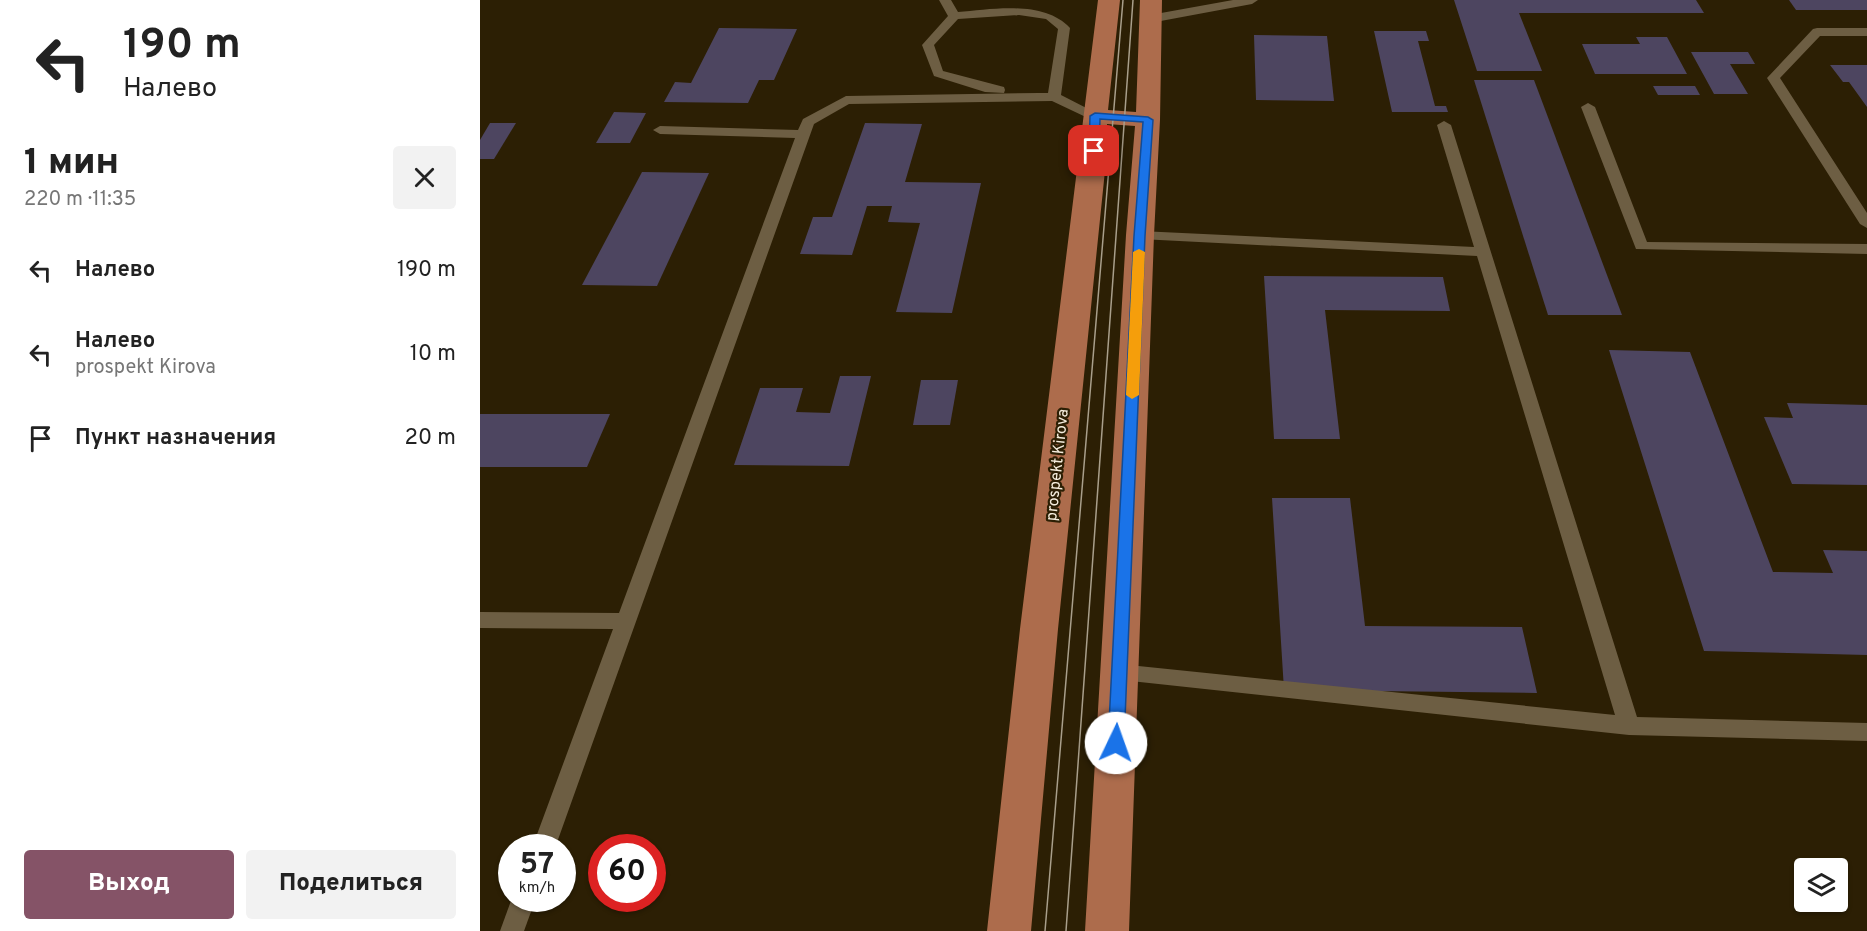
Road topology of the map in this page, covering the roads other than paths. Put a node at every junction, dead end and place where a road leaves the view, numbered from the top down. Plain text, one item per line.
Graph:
1 (945, 0) edge
2 (1251, 0) edge
3 (1108, 9) edge
4 (1151, 9) edge
5 (954, 16) junction
6 (1867, 32) edge
7 (1054, 97) junction
8 (1588, 107) dead end
9 (1095, 116) junction
10 (1148, 120) junction
11 (1444, 125) dead end
12 (660, 130) dead end
13 (804, 134) junction
14 (1867, 224) edge
15 (1140, 236) junction
16 (1867, 249) edge
17 (1483, 252) junction
18 (480, 620) edge
19 (626, 621) junction
20 (1119, 673) junction
21 (1629, 726) junction
22 (1867, 732) edge
23 (548, 834) edge
24 (519, 912) edge
25 (512, 931) edge
26 (1009, 931) edge
27 (1107, 931) edge

1 - 5 lane
2 - 4 lane
3 - 4 main road
3 - 9 main road, prospekt Kirova
4 - 10 main road
5 - 7 lane
5 - 7 lane
6 - 14 lane
7 - 9 lane
7 - 13 lane
8 - 16 lane
9 - 10 main road
9 - 26 main road, prospekt Kirova
10 - 15 main road
11 - 17 lane
12 - 13 lane
13 - 19 lane
15 - 17 lane
15 - 20 main road
17 - 21 lane
18 - 19 lane
19 - 23 lane
20 - 21 lane
20 - 27 main road
21 - 22 lane
24 - 25 lane

